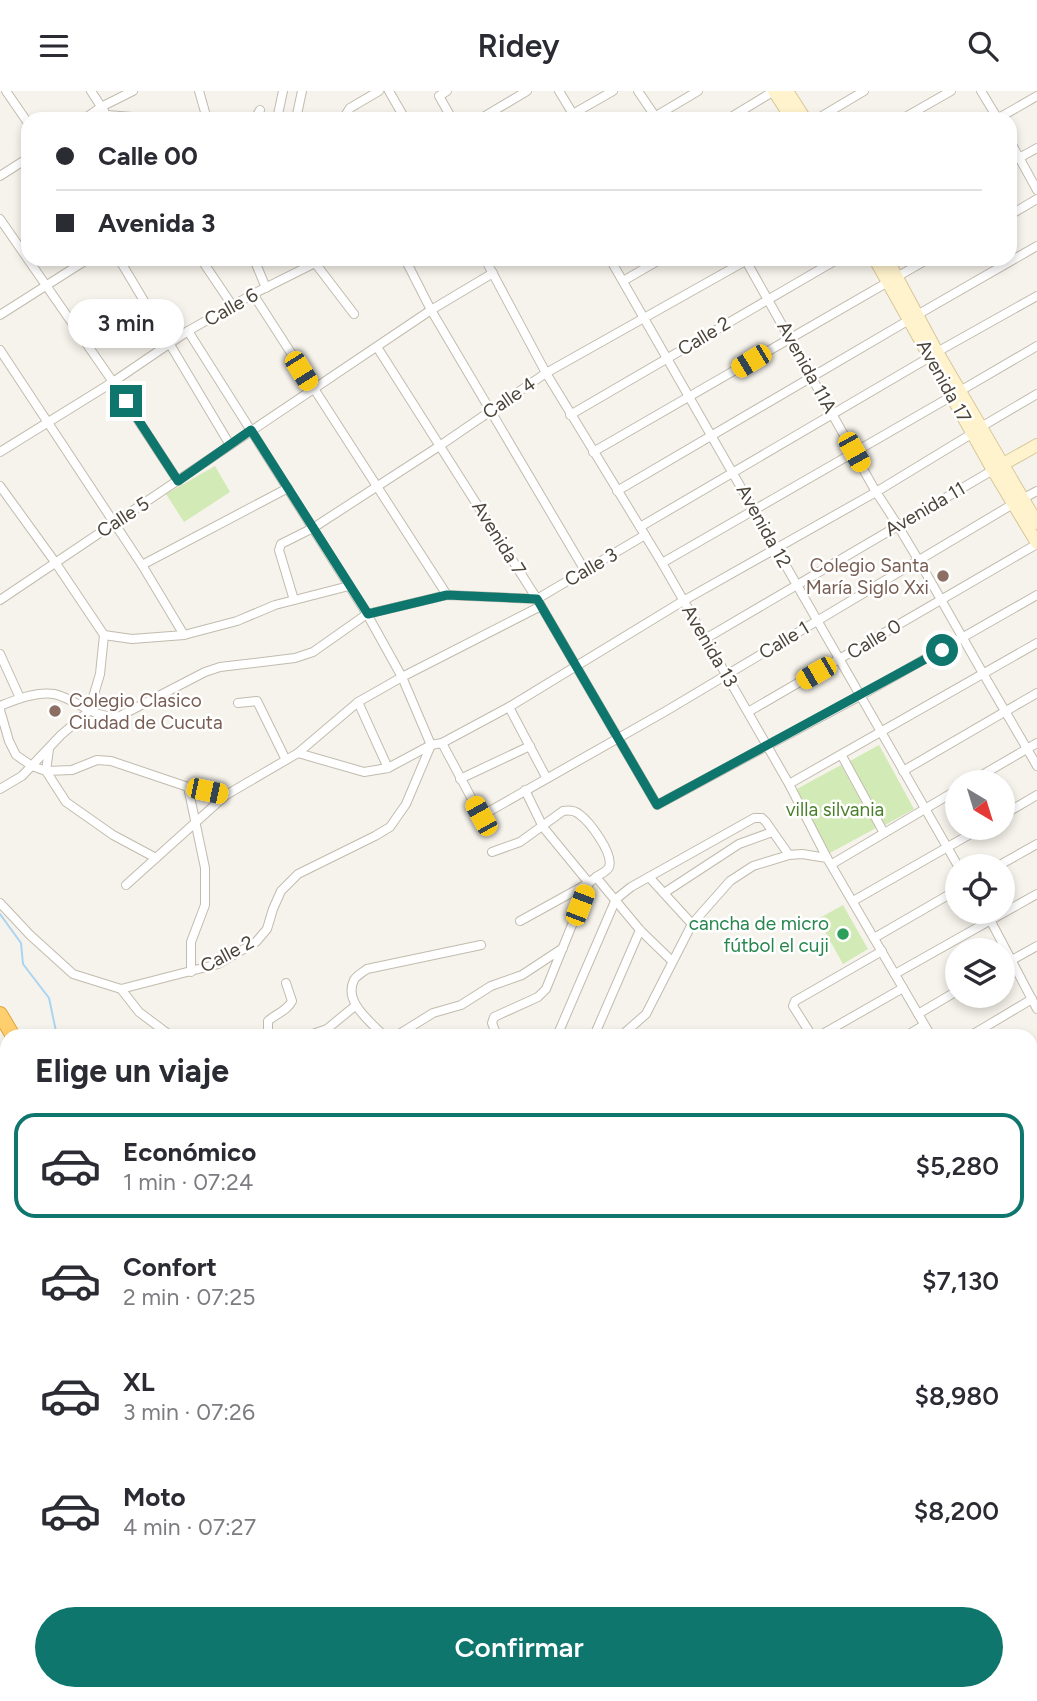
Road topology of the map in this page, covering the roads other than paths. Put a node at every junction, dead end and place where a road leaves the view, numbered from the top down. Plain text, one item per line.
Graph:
1 (6, 91) edge
2 (91, 91) edge
3 (133, 91) edge
4 (200, 91) edge
5 (283, 91) edge
6 (302, 91) edge
7 (379, 91) edge
8 (389, 91) edge
9 (447, 91) edge
10 (527, 91) edge
11 (559, 91) edge
12 (613, 91) edge
13 (638, 91) edge
14 (698, 91) edge
15 (774, 91) edge
16 (787, 91) edge
17 (864, 91) edge
18 (951, 91) edge
19 (981, 91) edge
20 (687, 94) edge
21 (1037, 96) edge
22 (102, 107) junction
23 (94, 112) edge
24 (105, 112) edge
25 (206, 112) edge
26 (278, 112) edge
27 (297, 112) edge
28 (347, 112) edge
29 (401, 112) edge
30 (448, 112) edge
31 (492, 112) edge
32 (572, 112) edge
33 (581, 112) edge
34 (650, 112) edge
35 (662, 112) edge
36 (740, 112) edge
37 (788, 112) edge
38 (800, 112) edge
39 (829, 112) edge
40 (914, 112) edge
41 (994, 112) edge
42 (1010, 112) edge
43 (21, 113) edge
44 (1037, 148) edge
45 (1017, 154) edge
46 (1019, 158) junction
47 (21, 162) edge
48 (0, 176) edge
49 (1037, 190) edge
50 (1037, 199) edge
51 (1017, 211) edge
52 (0, 219) edge
53 (1037, 246) edge
54 (21, 250) edge
55 (1017, 258) edge
56 (32, 266) edge
57 (76, 266) edge
58 (123, 266) edge
59 (206, 266) edge
60 (257, 266) edge
61 (308, 266) edge
62 (320, 266) edge
63 (409, 266) edge
64 (489, 266) edge
65 (614, 266) edge
66 (649, 266) edge
67 (737, 266) edge
68 (750, 266) edge
69 (825, 266) edge
70 (880, 266) edge
71 (889, 266) edge
72 (915, 266) edge
73 (1003, 266) edge
74 (493, 273) junction
75 (892, 279) junction
76 (623, 281) junction
77 (45, 285) junction
78 (266, 288) junction
79 (253, 294) junction
80 (1037, 296) edge
81 (768, 298) junction
82 (232, 305) junction
83 (431, 310) junction
84 (354, 314) dead end
85 (0, 315) edge
86 (913, 318) junction
87 (644, 319) junction
88 (188, 331) junction
89 (791, 337) junction
90 (170, 342) junction
91 (1037, 346) edge
92 (377, 347) junction
93 (0, 350) edge
94 (934, 354) junction
95 (667, 359) junction
96 (546, 373) junction
97 (813, 377) junction
98 (113, 381) junction
99 (313, 390) junction
100 (956, 393) junction
101 (1037, 394) edge
102 (691, 397) junction
103 (490, 411) junction
104 (570, 415) junction
105 (834, 415) junction
106 (48, 421) junction
107 (251, 430) junction
108 (977, 430) junction
109 (712, 434) junction
110 (230, 445) junction
111 (1037, 445) edge
112 (441, 446) junction
113 (0, 452) edge
114 (593, 452) junction
115 (854, 452) junction
116 (998, 467) junction
117 (733, 472) junction
118 (178, 481) junction
119 (377, 485) junction
120 (0, 486) edge
121 (288, 488) junction
122 (617, 491) junction
123 (1037, 491) edge
124 (876, 492) junction
125 (1018, 501) junction
126 (755, 509) junction
127 (114, 523) junction
128 (1037, 523) edge
129 (898, 524) junction
130 (640, 527) junction
131 (313, 528) junction
132 (646, 535) junction
133 (1037, 544) edge
134 (776, 547) junction
135 (919, 560) junction
136 (55, 562) junction
137 (662, 563) junction
138 (142, 565) junction
139 (584, 569) junction
140 (797, 585) junction
141 (349, 586) junction
142 (1037, 594) edge
143 (447, 595) junction
144 (942, 599) junction
145 (0, 600) edge
146 (294, 600) junction
147 (683, 601) junction
148 (539, 602) junction
149 (368, 614) junction
150 (817, 620) junction
151 (104, 635) junction
152 (184, 635) junction
153 (705, 639) junction
154 (963, 639) junction
155 (1037, 643) edge
156 (0, 654) edge
157 (839, 659) junction
158 (578, 666) junction
159 (983, 673) junction
160 (726, 675) junction
161 (402, 677) junction
162 (1037, 693) edge
163 (860, 696) junction
164 (20, 698) junction
165 (358, 702) junction
166 (238, 703) dead end
167 (509, 707) junction
168 (0, 708) edge
169 (89, 711) junction
170 (748, 712) junction
171 (1006, 712) junction
172 (881, 734) junction
173 (618, 737) junction
174 (442, 743) junction
175 (1037, 743) edge
176 (431, 745) junction
177 (530, 746) junction
178 (766, 746) junction
179 (49, 749) junction
180 (1027, 749) junction
181 (298, 753) junction
182 (16, 755) junction
183 (842, 756) junction
184 (286, 759) junction
185 (32, 766) junction
186 (1037, 766) edge
187 (388, 768) junction
188 (991, 770) edge
189 (46, 771) junction
190 (903, 771) junction
191 (22, 776) junction
192 (546, 778) junction
193 (460, 779) junction
194 (789, 785) junction
195 (188, 787) junction
196 (0, 789) edge
197 (524, 790) junction
198 (226, 795) junction
199 (1037, 795) edge
200 (945, 797) edge
201 (1015, 808) edge
202 (924, 809) junction
203 (196, 820) junction
204 (543, 827) junction
205 (772, 832) junction
206 (884, 833) junction
207 (960, 840) edge
208 (818, 842) junction
209 (1037, 843) edge
210 (946, 848) junction
211 (492, 852) dead end
212 (802, 854) junction
213 (950, 854) edge
214 (789, 855) junction
215 (1015, 856) edge
216 (156, 857) junction
217 (829, 861) junction
218 (649, 877) junction
219 (592, 880) junction
220 (125, 885) dead end
221 (664, 893) junction
222 (1037, 894) edge
223 (945, 897) edge
224 (616, 899) junction
225 (853, 901) junction
226 (0, 903) edge
227 (1015, 906) edge
228 (520, 921) dead end
229 (692, 924) junction
230 (984, 924) edge
231 (640, 929) junction
232 (874, 938) junction
233 (481, 945) dead end
234 (1037, 946) edge
235 (563, 948) junction
236 (882, 951) junction
237 (1015, 959) edge
238 (672, 961) junction
239 (1015, 964) edge
240 (191, 972) junction
241 (895, 974) junction
242 (286, 983) dead end
243 (903, 988) junction
244 (121, 989) junction
245 (945, 998) edge
246 (1032, 999) junction
247 (355, 1006) junction
248 (1037, 1009) edge
249 (918, 1014) junction
250 (924, 1025) junction
251 (162, 1029) edge
252 (268, 1029) edge
253 (327, 1029) edge
254 (377, 1029) edge
255 (407, 1029) edge
256 (494, 1029) edge
257 (559, 1029) edge
258 (597, 1029) edge
259 (629, 1029) edge
260 (808, 1029) edge
261 (831, 1029) edge
262 (917, 1029) edge
263 (926, 1029) edge
264 (982, 1029) edge

1 - 43 street
2 - 22 street
3 - 22 street
4 - 25 street
5 - 26 street
6 - 27 street
7 - 28 street
8 - 29 street
9 - 30 street
10 - 31 street
11 - 32 street
12 - 33 street
13 - 34 street
14 - 20 street
15 - 36 street
15 - 37 street
16 - 38 street
17 - 39 street
18 - 40 street
19 - 41 street
20 - 35 street
21 - 42 street
22 - 23 street
22 - 24 street
44 - 46 street
45 - 46 street
46 - 49 street
47 - 48 street
50 - 51 street
52 - 54 street
53 - 55 street
56 - 77 street
57 - 77 street
58 - 90 street
59 - 82 street
60 - 78 street
61 - 78 street, Calle 6
62 - 84 street
63 - 83 street
64 - 74 street, Avenida 13
65 - 76 street, Avenida 12
66 - 76 street
67 - 87 street, Calle 4
68 - 81 street, Avenida 11A
69 - 81 street, Calle 2
70 - 75 street, Avenida 17
71 - 75 street, Avenida 17
72 - 75 street
73 - 86 street
74 - 83 street, Calle 5
74 - 96 street, Avenida 13
75 - 86 street, Avenida 17
75 - 89 street
76 - 87 street, Avenida 12
77 - 85 street
77 - 98 street
78 - 79 street, Calle 6
79 - 82 street, Calle 6
79 - 99 street
80 - 94 street
81 - 89 street, Avenida 11A
81 - 95 street, Calle 2
82 - 88 street, Calle 6
83 - 92 street, Calle 5
83 - 103 street
86 - 94 street, Avenida 17
86 - 97 street
87 - 95 street, Avenida 12
87 - 96 street, Calle 4
88 - 90 street, Calle 6
88 - 107 street
89 - 97 street, Avenida 11A
89 - 102 street
90 - 98 street, Calle 6
90 - 110 street
91 - 100 street
92 - 99 street, Calle 5
92 - 112 street, Avenida 7
93 - 106 street
94 - 100 street, Avenida 17
94 - 105 street
95 - 102 street, Avenida 12
95 - 104 street, Calle 2
96 - 103 street, Calle 4
96 - 104 street, Avenida 13
97 - 105 street, Avenida 11A
97 - 109 street
98 - 106 street, Calle 6
98 - 118 street
99 - 107 street, Calle 5
99 - 119 street
100 - 108 street, Avenida 17
100 - 115 street
101 - 108 street
102 - 109 street, Avenida 12
102 - 114 street
103 - 112 street, Calle 4
103 - 139 street
104 - 114 street, Avenida 13
105 - 115 street, Avenida 11A
105 - 117 street
106 - 113 street, Calle 6
106 - 127 street
107 - 110 street, Calle 5
107 - 121 street
108 - 116 street, Avenida 17
108 - 124 street
109 - 117 street, Avenida 12
109 - 122 street
110 - 118 street, Calle 5
111 - 116 street, Avenida 11
112 - 119 street, Calle 4
112 - 148 street, Avenida 7
114 - 122 street, Avenida 13
115 - 124 street, Avenida 11A
115 - 126 street
116 - 125 street, Avenida 17
116 - 129 street, Avenida 11
117 - 126 street, Avenida 12
117 - 130 street
118 - 127 street, Calle 5
119 - 131 street, Calle 4
119 - 143 street
120 - 136 street
121 - 131 street
121 - 138 street
122 - 130 street, Avenida 13
123 - 125 street, Calle 1
124 - 129 street, Avenida 11A
124 - 134 street
125 - 128 street
125 - 133 street
125 - 135 street, Calle 1
126 - 134 street, Avenida 12
126 - 137 street
127 - 136 street, Calle 5
127 - 138 street
129 - 135 street, Avenida 11A
129 - 140 street, Avenida 11
130 - 132 street, Avenida 13
131 - 141 street
131 - 146 street, Calle 4
132 - 137 street, Avenida 13
132 - 139 street, Calle 3
133 - 144 street, Calle 0
134 - 140 street, Avenida 12
134 - 147 street
135 - 144 street, Avenida 11A
135 - 150 street, Calle 1
136 - 145 street, Calle 5
136 - 151 street
137 - 147 street, Avenida 13
138 - 152 street
139 - 148 street, Calle 3
140 - 150 street, Avenida 12
140 - 153 street, Avenida 11
141 - 146 street
141 - 149 street
142 - 154 street
143 - 148 street
143 - 149 street
144 - 154 street, Avenida 11A
144 - 157 street, Calle 0
146 - 152 street
147 - 153 street, Avenida 13
147 - 158 street
148 - 158 street, Avenida 7
148 - 161 street, Calle 3
149 - 161 street
149 - 169 street
150 - 157 street, Avenida 12
150 - 160 street, Calle 1
151 - 152 street
151 - 169 street
153 - 160 street, Avenida 13
154 - 159 street, Avenida 11A
154 - 163 street
155 - 159 street
156 - 164 street
157 - 163 street, Avenida 12
157 - 170 street, Calle 0
158 - 167 street
158 - 173 street, Avenida 7
159 - 171 street, Avenida 11A
159 - 172 street
160 - 170 street, Avenida 13
160 - 173 street, Calle 1
161 - 165 street, Calle 3
161 - 176 street
162 - 171 street
163 - 172 street, Avenida 12
163 - 178 street
164 - 168 street
164 - 169 street
165 - 181 street, Calle 3
165 - 187 street
166 - 184 street
167 - 174 street
167 - 177 street
168 - 182 street
169 - 179 street
170 - 178 street, Avenida 13
171 - 180 street, Avenida 11A
171 - 190 street
172 - 183 street
172 - 190 street, Avenida 12
173 - 178 street, Avenida 7
173 - 192 street, Calle 1
174 - 176 street
174 - 193 street
175 - 180 street
176 - 187 street
176 - 240 street, Calle 2
177 - 192 street
177 - 193 street
178 - 194 street, Avenida 13
179 - 185 street
179 - 189 street
180 - 186 street, Avenida 11A
180 - 188 street
181 - 184 street, Calle 3
181 - 187 street
182 - 185 street
182 - 191 street
183 - 194 street
183 - 206 street
184 - 198 street, Calle 3
185 - 189 street
185 - 191 street
189 - 195 street
189 - 216 street
190 - 202 street, Avenida 12
191 - 196 street
192 - 197 street, Calle 1
193 - 197 street, Calle 1
194 - 208 street, Avenida 13
195 - 198 street
195 - 203 street
197 - 204 street
198 - 203 street, Calle 3
199 - 201 street
200 - 202 street
202 - 206 street
202 - 210 street, Avenida 12
203 - 216 street, Calle 3
203 - 240 street
204 - 211 street
204 - 219 street
204 - 219 street
205 - 214 street
205 - 218 street
205 - 221 street
206 - 217 street
207 - 210 street
208 - 212 street
208 - 217 street, Avenida 13
209 - 215 street
210 - 213 street, Avenida 12
210 - 225 street
212 - 214 street
212 - 217 street
214 - 229 street
216 - 220 street, Calle 3
217 - 225 street, Avenida 13
218 - 221 street
218 - 224 street
219 - 224 street
219 - 228 street
219 - 235 street
221 - 229 street
222 - 227 street
223 - 232 street
224 - 231 street
224 - 257 street
225 - 232 street, Avenida 13
226 - 244 street
229 - 238 street
230 - 241 street
231 - 238 street
231 - 258 street
232 - 236 street, Avenida 13
233 - 247 street
234 - 237 street
235 - 255 street
235 - 256 street
236 - 241 street, Avenida 13
236 - 260 street
238 - 259 street
239 - 246 street
240 - 244 street, Calle 2
241 - 243 street, Avenida 13
242 - 252 street
243 - 249 street, Avenida 13
243 - 261 street
244 - 251 street
245 - 249 street
246 - 248 street
246 - 264 street
247 - 253 street
247 - 254 street
249 - 250 street, Avenida 13
250 - 262 street
250 - 263 street, Avenida 13

